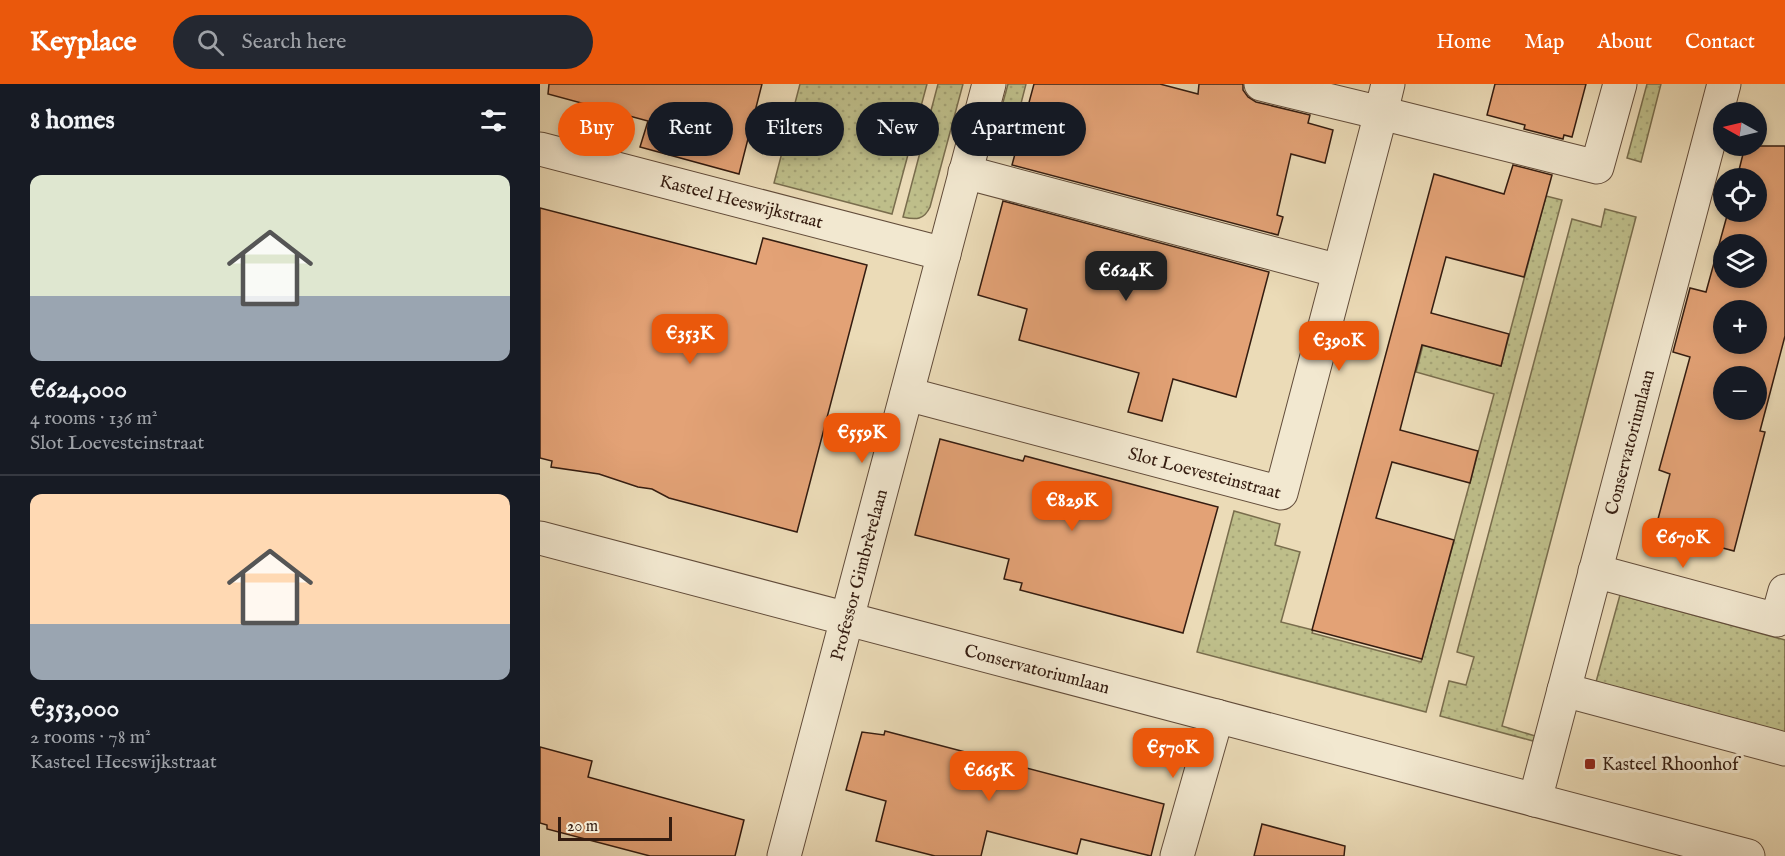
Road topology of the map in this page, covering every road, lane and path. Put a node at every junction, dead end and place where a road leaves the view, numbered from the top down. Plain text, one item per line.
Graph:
1 (989, 84) edge
2 (1261, 84) edge
3 (1620, 84) edge
4 (1724, 84) edge
5 (1384, 99) edge
6 (540, 149) edge
7 (965, 172) junction
8 (944, 254) junction
9 (1339, 271) junction
10 (907, 394) junction
11 (540, 538) edge
12 (1596, 571) junction
13 (1785, 591) edge
14 (847, 619) junction
15 (1564, 690) junction
16 (1217, 716) junction
17 (1785, 749) edge
18 (1535, 800) junction
19 (1737, 855) edge
20 (784, 856) edge
21 (1178, 856) edge

1 - 7 street, Professor Gimbrèrelaan
2 - 5 street
3 - 5 street
4 - 12 street, Conservatoriumlaan
5 - 9 street, Slot Loevesteinstraat
6 - 8 street, Kasteel Heeswijkstraat
7 - 8 street, Professor Gimbrèrelaan
7 - 9 street
8 - 10 street, Professor Gimbrèrelaan
9 - 10 street, Slot Loevesteinstraat
10 - 14 street, Professor Gimbrèrelaan
11 - 14 street, Conservatoriumlaan
12 - 13 street
12 - 15 street, Conservatoriumlaan
14 - 16 street, Conservatoriumlaan
14 - 20 street, Professor Gimbrèrelaan
15 - 17 street
15 - 18 street, Conservatoriumlaan
16 - 18 street, Conservatoriumlaan
16 - 21 street
18 - 19 street, Conservatoriumlaan

